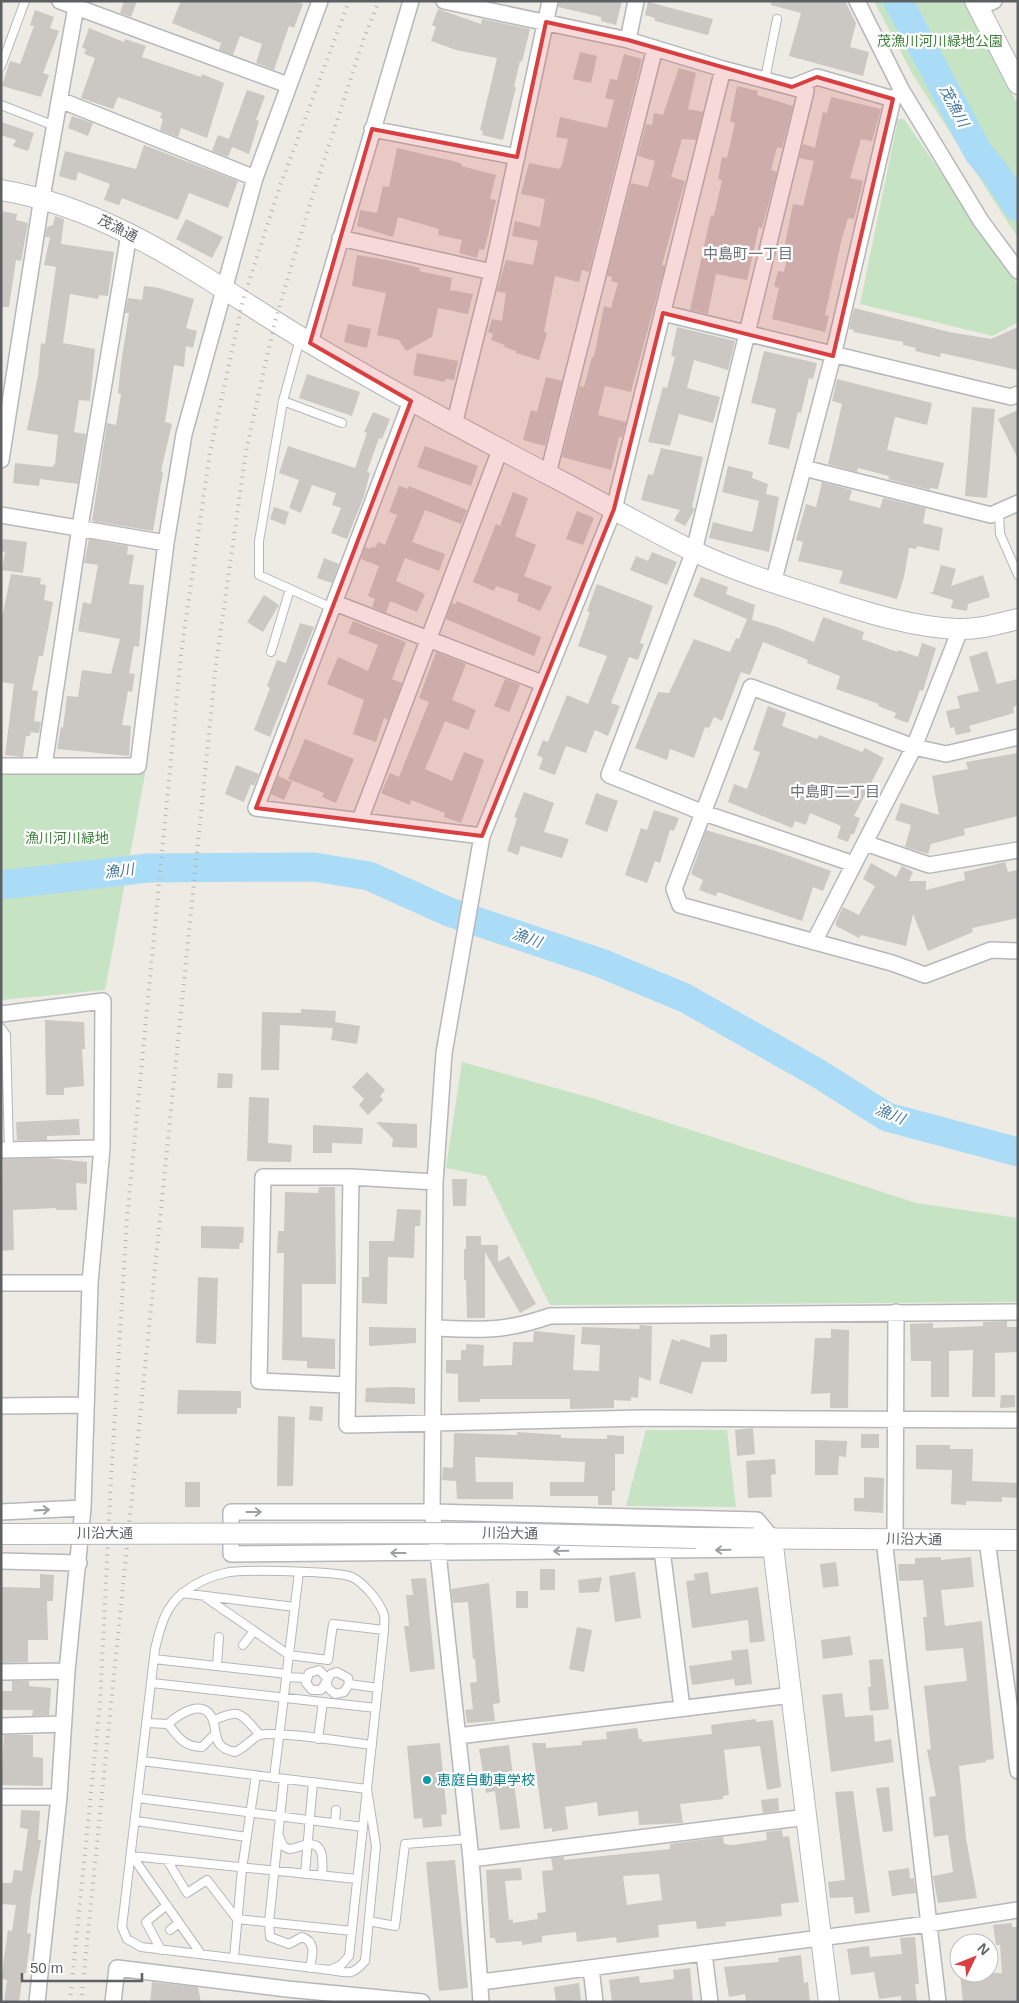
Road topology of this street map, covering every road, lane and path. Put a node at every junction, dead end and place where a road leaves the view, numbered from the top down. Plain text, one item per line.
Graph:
1 (25, 1) edge
2 (60, 1) edge
3 (320, 1) edge
4 (411, 1) edge
5 (444, 1) edge
6 (550, 1) edge
7 (636, 1) edge
8 (857, 1) edge
9 (982, 3) edge
10 (76, 4) edge
11 (777, 19) dead end
12 (546, 22) junction
13 (628, 40) junction
14 (655, 48) junction
15 (1, 66) edge
16 (724, 69) junction
17 (765, 79) junction
18 (1018, 84) edge
19 (288, 85) junction
20 (792, 86) junction
21 (897, 95) junction
22 (60, 100) junction
23 (1, 105) edge
24 (55, 126) junction
25 (372, 129) junction
26 (517, 157) junction
27 (255, 178) junction
28 (1, 190) edge
29 (42, 197) junction
30 (129, 234) junction
31 (340, 238) junction
32 (1018, 271) edge
33 (492, 272) junction
34 (226, 288) junction
35 (663, 313) junction
36 (749, 334) junction
37 (305, 340) junction
38 (833, 356) junction
39 (1018, 394) edge
40 (410, 400) junction
41 (283, 401) junction
42 (4, 420) edge
43 (342, 423) dead end
44 (454, 425) junction
45 (500, 450) junction
46 (1, 460) edge
47 (804, 468) junction
48 (548, 474) junction
49 (1018, 503) edge
50 (614, 509) junction
51 (998, 512) junction
52 (1, 515) edge
53 (80, 527) junction
54 (166, 543) junction
55 (694, 551) junction
56 (1018, 575) edge
57 (773, 583) junction
58 (290, 589) junction
59 (333, 605) junction
60 (1018, 619) edge
61 (960, 630) junction
62 (430, 639) junction
63 (271, 652) dead end
64 (542, 683) junction
65 (1018, 737) edge
66 (914, 747) junction
67 (1, 766) edge
68 (44, 766) junction
69 (704, 813) junction
70 (360, 820) junction
71 (482, 836) junction
72 (865, 843) junction
73 (1018, 850) edge
74 (854, 864) junction
75 (814, 942) junction
76 (1018, 951) edge
77 (1, 1014) edge
78 (1, 1028) edge
79 (102, 1148) junction
80 (5, 1150) edge
81 (351, 1178) junction
82 (435, 1182) junction
83 (1, 1283) edge
84 (90, 1283) junction
85 (896, 1312) junction
86 (1018, 1312) edge
87 (436, 1328) junction
88 (346, 1385) junction
89 (86, 1405) junction
90 (1, 1406) edge
91 (896, 1420) junction
92 (1018, 1420) edge
93 (434, 1424) junction
94 (83, 1508) junction
95 (1, 1512) edge
96 (432, 1512) junction
97 (1, 1534) edge
98 (890, 1539) junction
99 (987, 1540) junction
100 (1018, 1540) edge
101 (772, 1544) junction
102 (662, 1550) junction
103 (438, 1552) junction
104 (1, 1561) edge
105 (79, 1563) junction
106 (299, 1572) junction
107 (182, 1593) junction
108 (205, 1597) junction
109 (295, 1606) junction
110 (384, 1630) junction
111 (254, 1631) junction
112 (219, 1637) dead end
113 (243, 1645) dead end
114 (289, 1655) junction
115 (154, 1659) junction
116 (217, 1666) junction
117 (1, 1672) edge
118 (67, 1672) junction
119 (286, 1676) junction
120 (306, 1678) junction
121 (327, 1681) junction
122 (152, 1682) junction
123 (349, 1684) junction
124 (378, 1688) junction
125 (792, 1695) junction
126 (284, 1697) junction
127 (323, 1702) junction
128 (376, 1708) junction
129 (682, 1708) junction
130 (213, 1721) junction
131 (147, 1723) junction
132 (63, 1724) junction
133 (168, 1724) junction
134 (1, 1726) edge
135 (279, 1734) junction
136 (214, 1735) junction
137 (260, 1735) junction
138 (458, 1736) junction
139 (318, 1739) junction
140 (372, 1745) junction
141 (142, 1761) junction
142 (1018, 1771) edge
143 (256, 1775) junction
144 (274, 1778) junction
145 (284, 1779) junction
146 (313, 1782) junction
147 (367, 1789) junction
148 (1, 1797) edge
149 (59, 1797) junction
150 (138, 1798) junction
151 (336, 1810) dead end
152 (250, 1812) junction
153 (280, 1816) junction
154 (807, 1816) junction
155 (310, 1820) junction
156 (136, 1822) junction
157 (335, 1823) junction
158 (363, 1827) junction
159 (278, 1834) junction
160 (247, 1837) junction
161 (469, 1839) junction
162 (308, 1844) junction
163 (132, 1856) junction
164 (167, 1860) junction
165 (471, 1860) junction
166 (242, 1869) junction
167 (275, 1872) junction
168 (305, 1874) junction
169 (322, 1875) junction
170 (357, 1880) junction
171 (167, 1905) junction
172 (1018, 1910) edge
173 (237, 1919) junction
174 (369, 1921) junction
175 (269, 1922) junction
176 (179, 1923) junction
177 (928, 1924) junction
178 (170, 1930) dead end
179 (352, 1931) junction
180 (822, 1938) junction
181 (161, 1950) junction
182 (704, 1953) junction
183 (201, 1954) junction
184 (234, 1958) junction
185 (310, 1968) junction
186 (591, 1968) junction
187 (330, 1970) junction
188 (481, 1982) junction
189 (286, 1995) edge
190 (37, 2002) edge
191 (113, 2002) edge
192 (422, 2002) edge
193 (481, 2002) edge
194 (595, 2002) edge
195 (710, 2002) edge
196 (829, 2002) edge
197 (938, 2002) edge

1 - 15 lane
2 - 10 street
3 - 19 street
4 - 25 street
5 - 12 street
6 - 12 street
7 - 13 street
8 - 21 street
9 - 18 street
10 - 19 street
10 - 22 street
11 - 17 lane
12 - 13 street
12 - 26 street
13 - 14 street
14 - 16 street
14 - 48 street
16 - 17 street
16 - 35 street
17 - 20 street
19 - 27 street
20 - 21 street
20 - 36 street
21 - 32 street
21 - 38 street
22 - 24 street
22 - 27 street
23 - 24 lane
24 - 29 street
25 - 26 street
25 - 31 street
26 - 33 street
27 - 34 street
28 - 29 street, 茂漁通
29 - 30 street, 茂漁通
29 - 42 street
30 - 34 street, 茂漁通
30 - 53 street
31 - 33 street
31 - 37 street
33 - 44 street
34 - 37 street, 茂漁通
34 - 54 street
35 - 36 street
35 - 50 street
36 - 38 street
36 - 55 street
37 - 40 street, 茂漁通
37 - 41 lane
38 - 39 street
38 - 47 street
40 - 44 street, 茂漁通
40 - 59 street
41 - 43 lane
41 - 58 lane
42 - 46 street
44 - 45 street, 茂漁通
45 - 48 street, 茂漁通
45 - 62 street
47 - 51 street
47 - 57 street
48 - 50 street, 茂漁通
49 - 51 street
50 - 55 street, 茂漁通
50 - 64 street
51 - 56 lane
52 - 53 street
53 - 54 street
53 - 68 street
54 - 68 street
55 - 57 street, 茂漁通
55 - 69 street
57 - 61 street, 茂漁通
58 - 59 lane
58 - 63 lane
59 - 62 street
59 - 70 street
60 - 61 street, 茂漁通
61 - 66 street
62 - 64 street
62 - 70 street
64 - 71 street
65 - 66 street
66 - 69 street
66 - 72 street
67 - 68 street
69 - 74 street
69 - 75 street
70 - 71 street
71 - 82 street
72 - 73 street
72 - 74 street
74 - 75 street
75 - 76 street
77 - 79 street
78 - 80 lane
79 - 80 street
79 - 84 street
81 - 82 street
81 - 88 street
81 - 88 street
82 - 87 street
83 - 84 street
84 - 89 street
85 - 86 street
85 - 87 street
85 - 91 street
87 - 93 street
88 - 93 street
89 - 90 street
89 - 94 street
91 - 92 street
91 - 93 street
91 - 98 street
93 - 96 street
95 -> 94 street
94 - 105 street
96 - 101 street
96 - 103 street
103 -> 96 street
97 - 101 street, 川沿大通, bridge
98 - 99 street, 川沿大通
98 - 101 street, 川沿大通
98 - 177 street
99 - 100 street, 川沿大通
99 - 142 street
101 -> 102 street
101 - 125 street
102 -> 103 street
102 - 129 street
103 - 138 street
104 - 105 street
105 - 118 street
106 - 107 lane
106 - 109 lane
106 - 110 lane
107 - 108 lane
107 - 115 lane
108 - 109 lane
108 - 111 lane
109 - 114 lane
110 - 114 lane
110 - 124 lane
111 - 113 lane
111 - 114 lane
112 - 116 lane
114 - 119 lane
115 - 116 lane
115 - 122 lane
116 - 119 lane
117 - 118 street
118 - 132 street
119 - 120 lane
119 - 126 lane
120 - 121 lane
120 - 121 lane
121 - 123 lane
121 - 123 lane
122 - 126 lane
122 - 131 lane
123 - 124 lane
124 - 128 lane
125 - 129 street
125 - 154 street
126 - 127 lane
126 - 135 lane
127 - 128 lane
127 - 139 lane
128 - 140 lane
129 - 138 street
130 - 133 lane
130 - 136 lane
130 - 137 lane
131 - 133 lane
131 - 141 lane
132 - 134 street
132 - 149 street
133 - 136 lane
135 - 137 lane
135 - 139 lane
135 - 144 lane
136 - 137 lane
138 - 161 street
139 - 140 lane
140 - 147 lane
141 - 143 lane
141 - 150 lane
143 - 144 lane
143 - 152 lane
144 - 145 lane
145 - 146 lane
145 - 153 lane
146 - 147 lane
146 - 155 lane
147 - 158 lane
147 - 174 lane
148 - 149 street
149 - 190 street
150 - 152 lane
150 - 156 lane
151 - 157 lane
152 - 153 lane
152 - 160 lane
153 - 155 lane
153 - 159 lane
154 - 165 street
154 - 180 street
155 - 157 lane
155 - 162 lane
156 - 160 lane
156 - 163 lane
157 - 158 lane
158 - 170 lane
159 - 162 lane
159 - 167 lane
160 - 166 lane
161 - 165 street
161 - 174 lane
162 - 168 lane
162 - 169 lane
163 - 164 lane
163 - 171 lane
163 - 181 lane
164 - 166 lane
164 - 173 lane
165 - 188 street
166 - 167 lane
166 - 173 lane
167 - 168 lane
167 - 175 lane
168 - 169 lane
169 - 170 lane
170 - 179 lane
171 - 176 lane
171 - 181 lane
172 - 177 street
173 - 175 lane
173 - 184 lane
174 - 187 lane
175 - 179 lane
175 - 185 lane
176 - 178 lane
176 - 183 lane
177 - 180 street
177 - 197 street
179 - 187 lane
180 - 182 street
180 - 196 street
181 - 183 lane
182 - 186 street
182 - 195 street
183 - 184 lane
184 - 185 lane
185 - 187 lane
186 - 188 street
186 - 194 street
188 - 193 street
189 - 191 street
189 - 192 street

